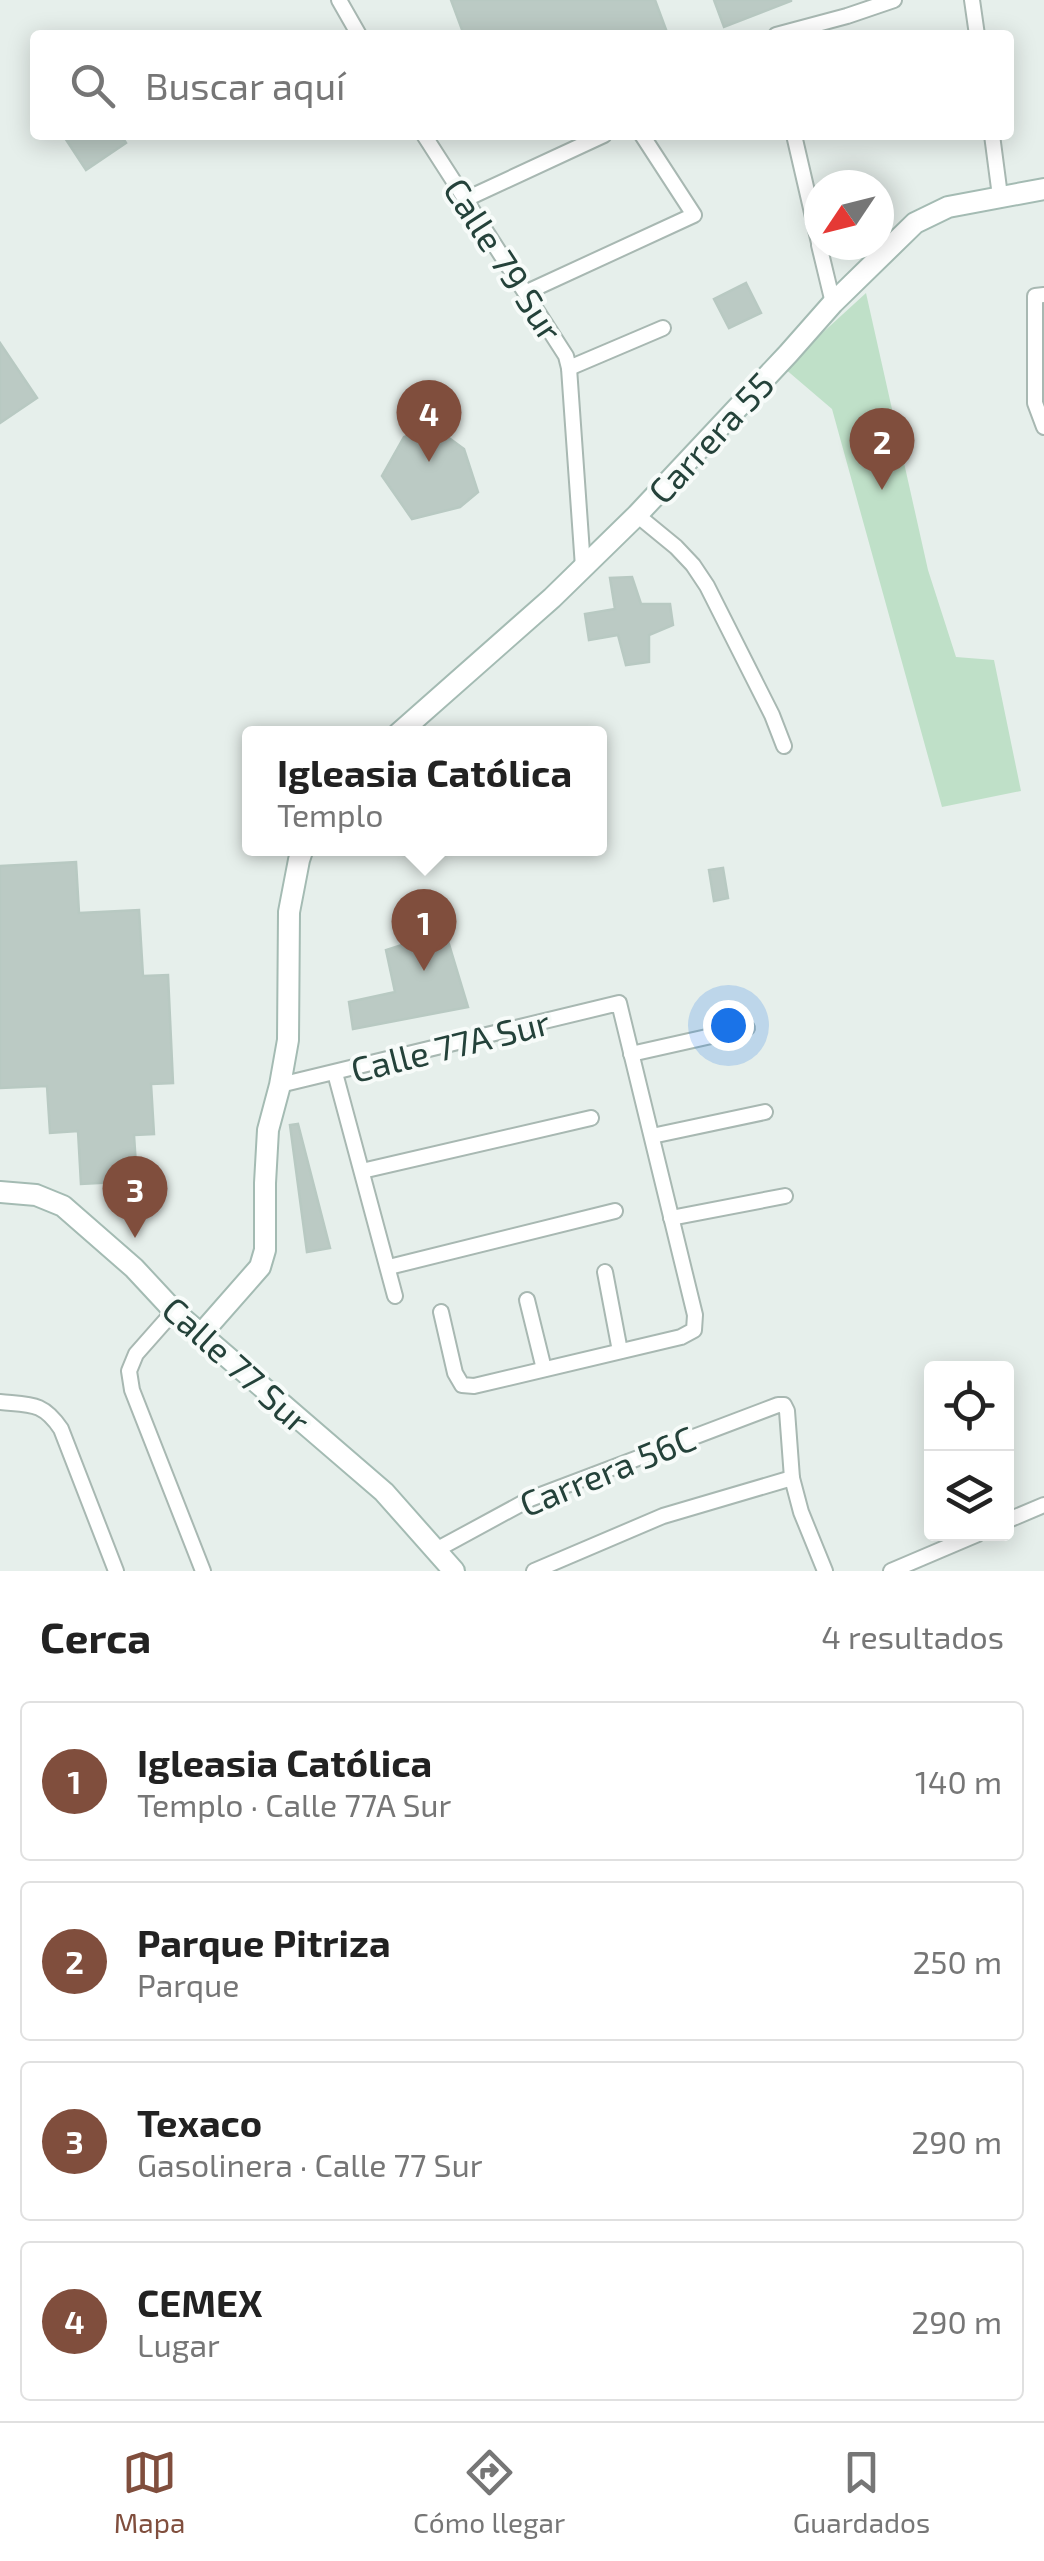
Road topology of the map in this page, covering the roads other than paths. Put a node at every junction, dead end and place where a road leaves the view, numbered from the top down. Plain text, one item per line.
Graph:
1 (339, 0) edge
2 (894, 0) edge
3 (972, 0) edge
4 (356, 30) edge
5 (795, 30) edge
6 (976, 30) edge
7 (427, 140) edge
8 (593, 140) edge
9 (645, 140) edge
10 (795, 140) edge
11 (993, 140) edge
12 (804, 179) edge
13 (1044, 188) edge
14 (1000, 196) junction
15 (466, 200) junction
16 (823, 260) edge
17 (527, 292) junction
18 (1044, 295) edge
19 (833, 303) junction
20 (663, 328) dead end
21 (569, 368) junction
22 (1044, 427) edge
23 (637, 515) junction
24 (582, 567) junction
25 (407, 726) edge
26 (784, 746) dead end
27 (300, 856) edge
28 (748, 1028) dead end
29 (632, 1054) junction
30 (335, 1074) junction
31 (280, 1085) junction
32 (765, 1112) dead end
33 (591, 1118) dead end
34 (652, 1136) junction
35 (362, 1171) junction
36 (0, 1192) edge
37 (785, 1196) dead end
38 (615, 1211) dead end
39 (671, 1218) junction
40 (388, 1266) junction
41 (605, 1272) dead end
42 (396, 1296) dead end
43 (527, 1300) dead end
44 (174, 1311) junction
45 (441, 1312) dead end
46 (202, 1332) junction
47 (620, 1351) junction
48 (544, 1369) junction
49 (0, 1402) edge
50 (792, 1478) junction
51 (1044, 1505) edge
52 (1014, 1518) edge
53 (962, 1541) edge
54 (436, 1550) junction
55 (116, 1571) edge
56 (203, 1571) edge
57 (454, 1571) edge
58 (534, 1571) edge
59 (825, 1571) edge
60 (891, 1571) edge

1 - 4 street
2 - 5 street
3 - 6 street
7 - 15 street, Calle 79 Sur
8 - 15 street
9 - 17 street
10 - 12 street
11 - 14 street
13 - 14 street, Carrera 55
14 - 19 street, Carrera 55
15 - 17 street, Calle 79 Sur
16 - 19 street
17 - 21 street, Calle 79 Sur
18 - 22 street
19 - 23 street, Carrera 55
20 - 21 street
21 - 24 street, Calle 79 Sur
23 - 24 street, Carrera 55
23 - 26 street
24 - 25 street, Carrera 55
27 - 31 street
28 - 29 street
29 - 30 street, Calle 77A Sur
29 - 34 street
30 - 31 street, Calle 77A Sur
30 - 35 street
31 - 46 street
32 - 34 street
33 - 35 street
34 - 39 street
35 - 40 street
36 - 44 street, Calle 77 Sur
37 - 39 street
38 - 40 street
39 - 47 street
40 - 42 street
41 - 47 street
43 - 48 street
44 - 46 street, Calle 77 Sur
44 - 56 street
45 - 48 street
46 - 54 street, Calle 77 Sur
47 - 48 street
49 - 55 street
50 - 54 street, Carrera 56C
50 - 58 street
50 - 59 street
51 - 52 street
53 - 60 street
54 - 57 street, Calle 77 Sur

